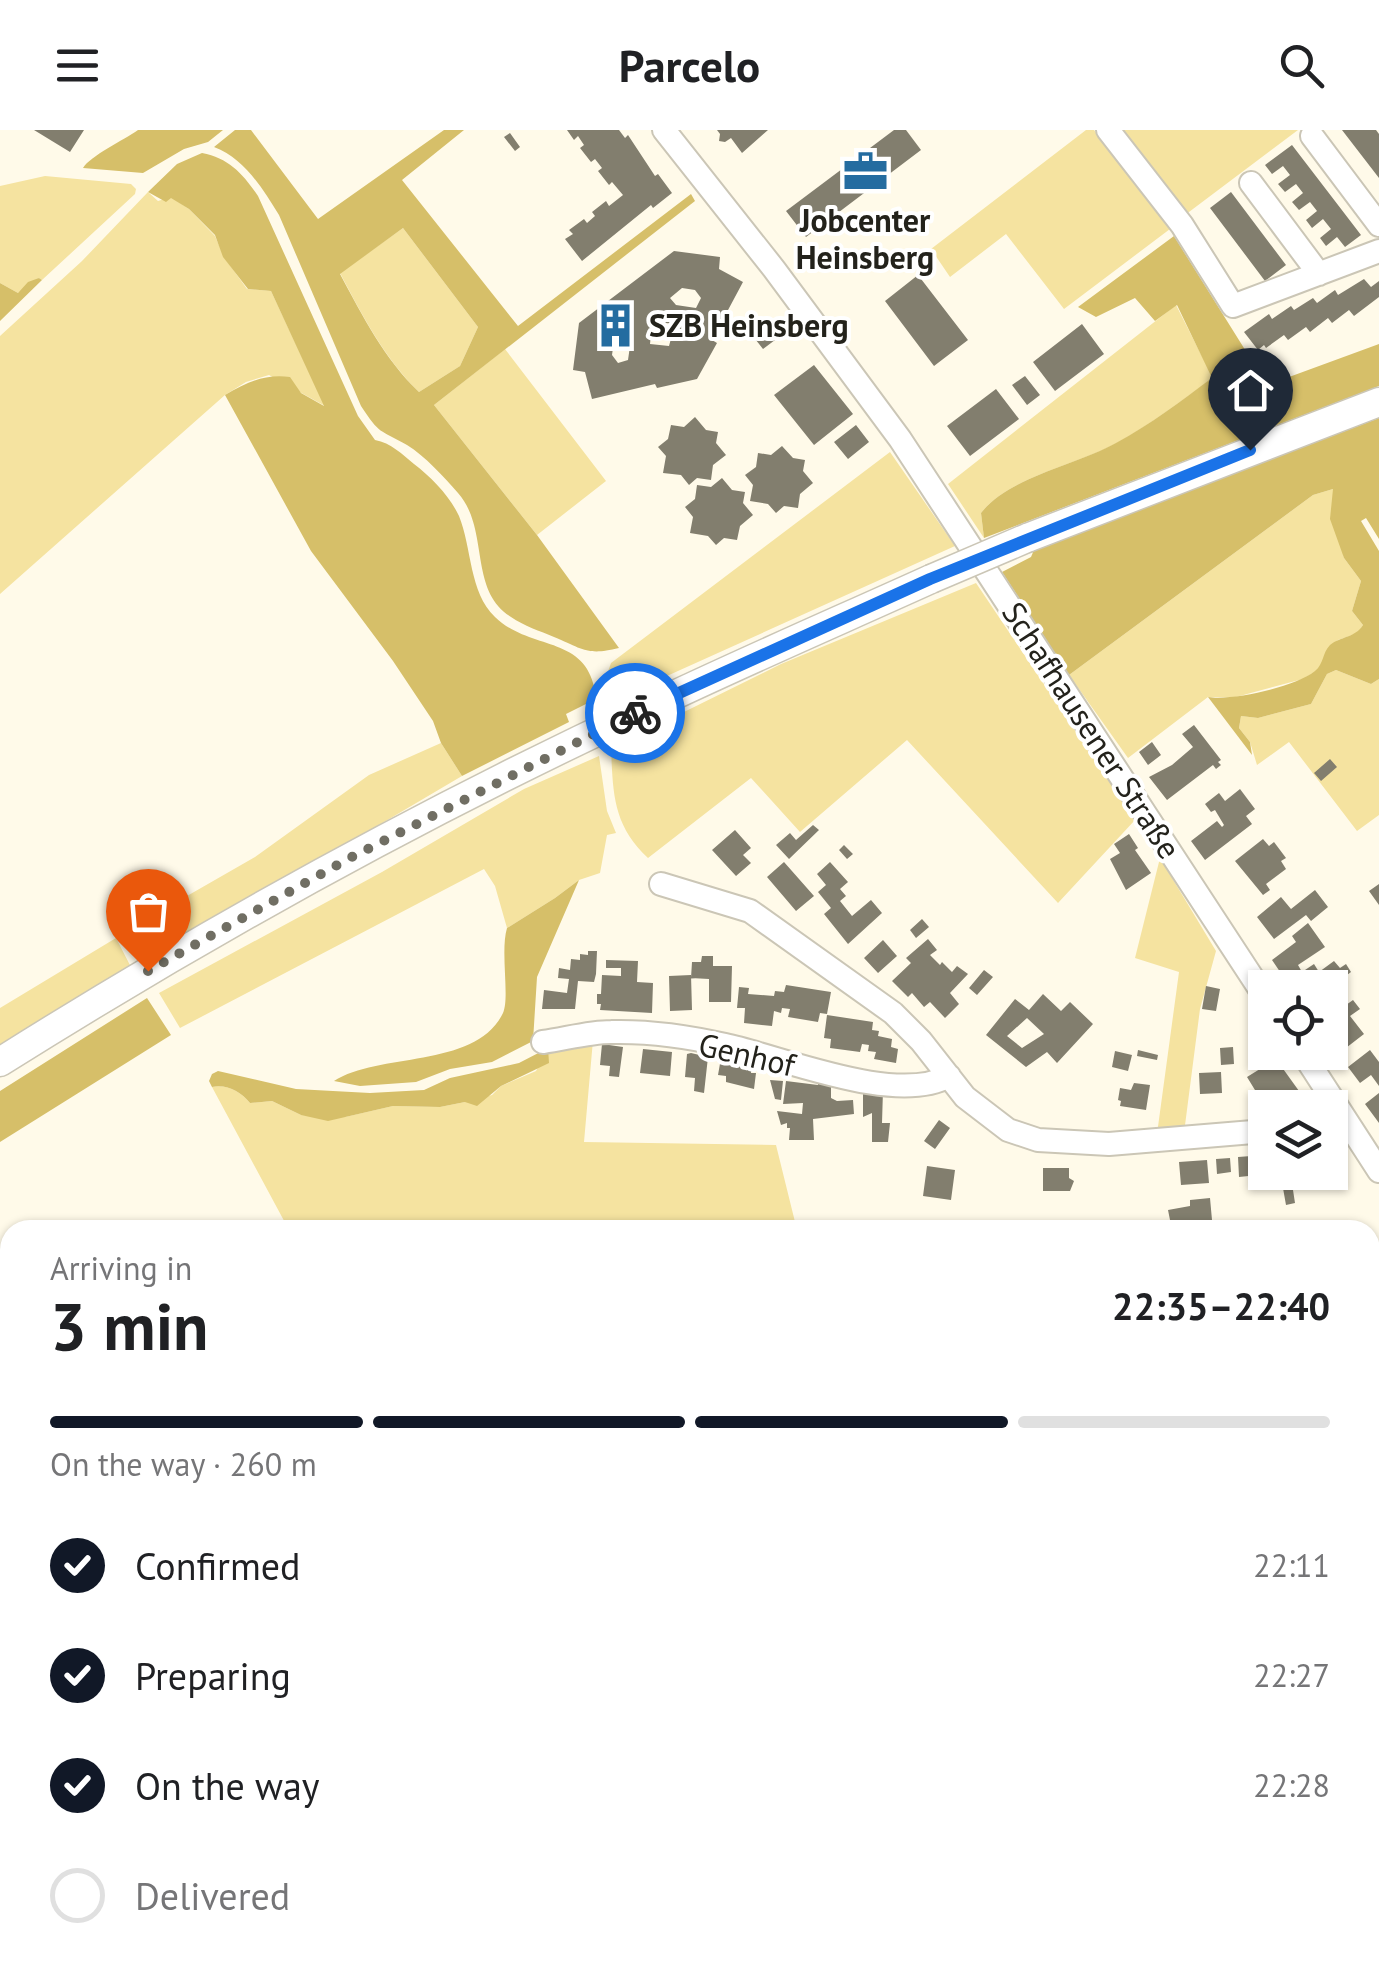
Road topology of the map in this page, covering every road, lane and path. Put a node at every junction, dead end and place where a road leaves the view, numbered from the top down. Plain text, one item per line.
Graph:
1 (664, 130) edge
2 (1108, 130) edge
3 (1312, 136) dead end
4 (1250, 183) dead end
5 (1379, 225) edge
6 (1379, 251) edge
7 (1320, 274) junction
8 (1379, 402) edge
9 (661, 884) dead end
10 (1248, 970) edge
11 (544, 1042) dead end
12 (0, 1062) edge
13 (948, 1076) junction
14 (1248, 1132) edge
15 (1348, 1134) edge
16 (1379, 1171) edge

1 - 10 street, Schafhausener Straße
2 - 7 street
3 - 5 street
4 - 7 street
6 - 7 street
8 - 12 main road, bridge
9 - 13 street
11 - 13 street, Genhof
13 - 14 street
15 - 16 street

